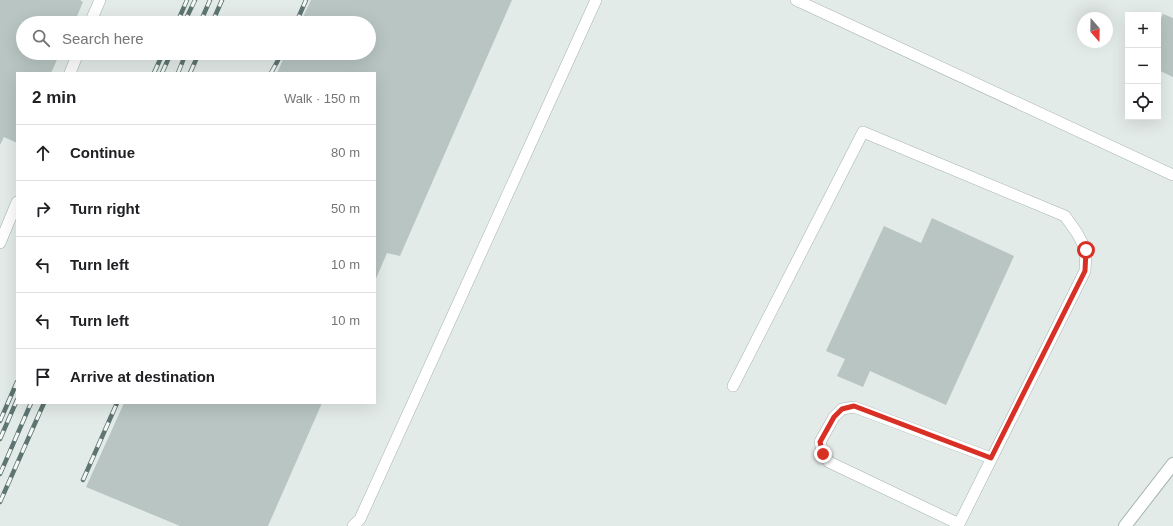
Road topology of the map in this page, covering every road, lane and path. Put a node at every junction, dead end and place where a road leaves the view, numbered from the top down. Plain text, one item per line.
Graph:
1 (100, 0) edge
2 (596, 0) edge
3 (796, 0) edge
4 (93, 16) edge
5 (75, 60) edge
6 (70, 72) edge
7 (1173, 175) edge
8 (16, 204) edge
9 (0, 243) edge
10 (733, 386) dead end
11 (991, 458) junction
12 (1173, 464) edge
13 (958, 525) edge
14 (353, 526) edge
15 (1125, 526) edge

1 - 4 lane
2 - 14 lane
3 - 7 lane
5 - 6 lane
8 - 9 lane
10 - 11 lane
11 - 13 lane
11 - 13 lane
12 - 15 street

